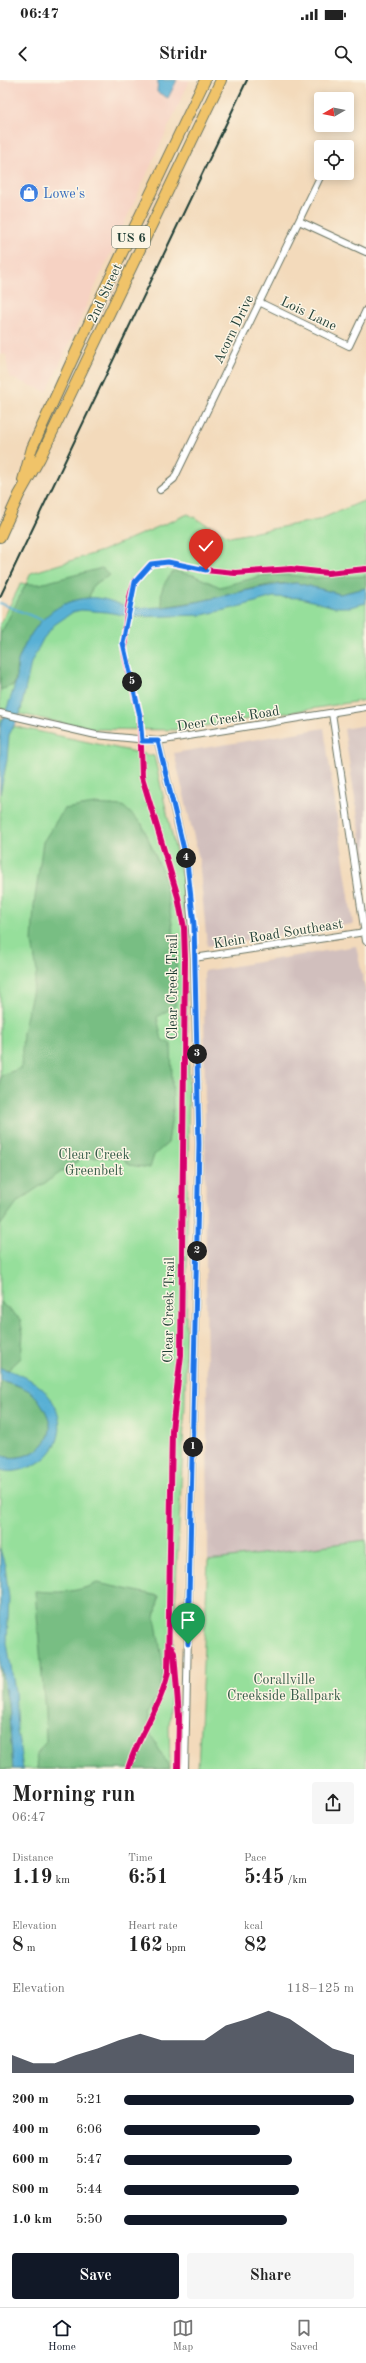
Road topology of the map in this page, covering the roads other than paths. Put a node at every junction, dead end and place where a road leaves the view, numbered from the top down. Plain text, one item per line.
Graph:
1 (205, 80) edge
2 (221, 80) edge
3 (319, 180) edge
4 (299, 221) junction
5 (366, 252) edge
6 (259, 302) junction
7 (366, 310) edge
8 (160, 490) dead end
9 (19, 495) junction
10 (0, 537) edge
11 (366, 707) edge
12 (0, 713) edge
13 (332, 713) junction
14 (158, 741) junction
15 (365, 932) junction
16 (366, 941) edge
17 (194, 958) junction
18 (185, 1769) edge

1 - 9 main road, 2nd Street / US 6
2 - 9 main road, 2nd Street / US 6
3 - 4 street, Acorn Drive
4 - 5 street
4 - 6 street, Acorn Drive
6 - 7 street, Lois Lane
6 - 8 street, Acorn Drive
9 - 10 main road, 2nd Street / US 6
11 - 13 street, Deer Creek Road
12 - 14 street, Deer Creek Road
13 - 14 street, Deer Creek Road
13 - 15 street
14 - 17 street
15 - 16 street
15 - 17 street, Klein Road Southeast
17 - 18 street

